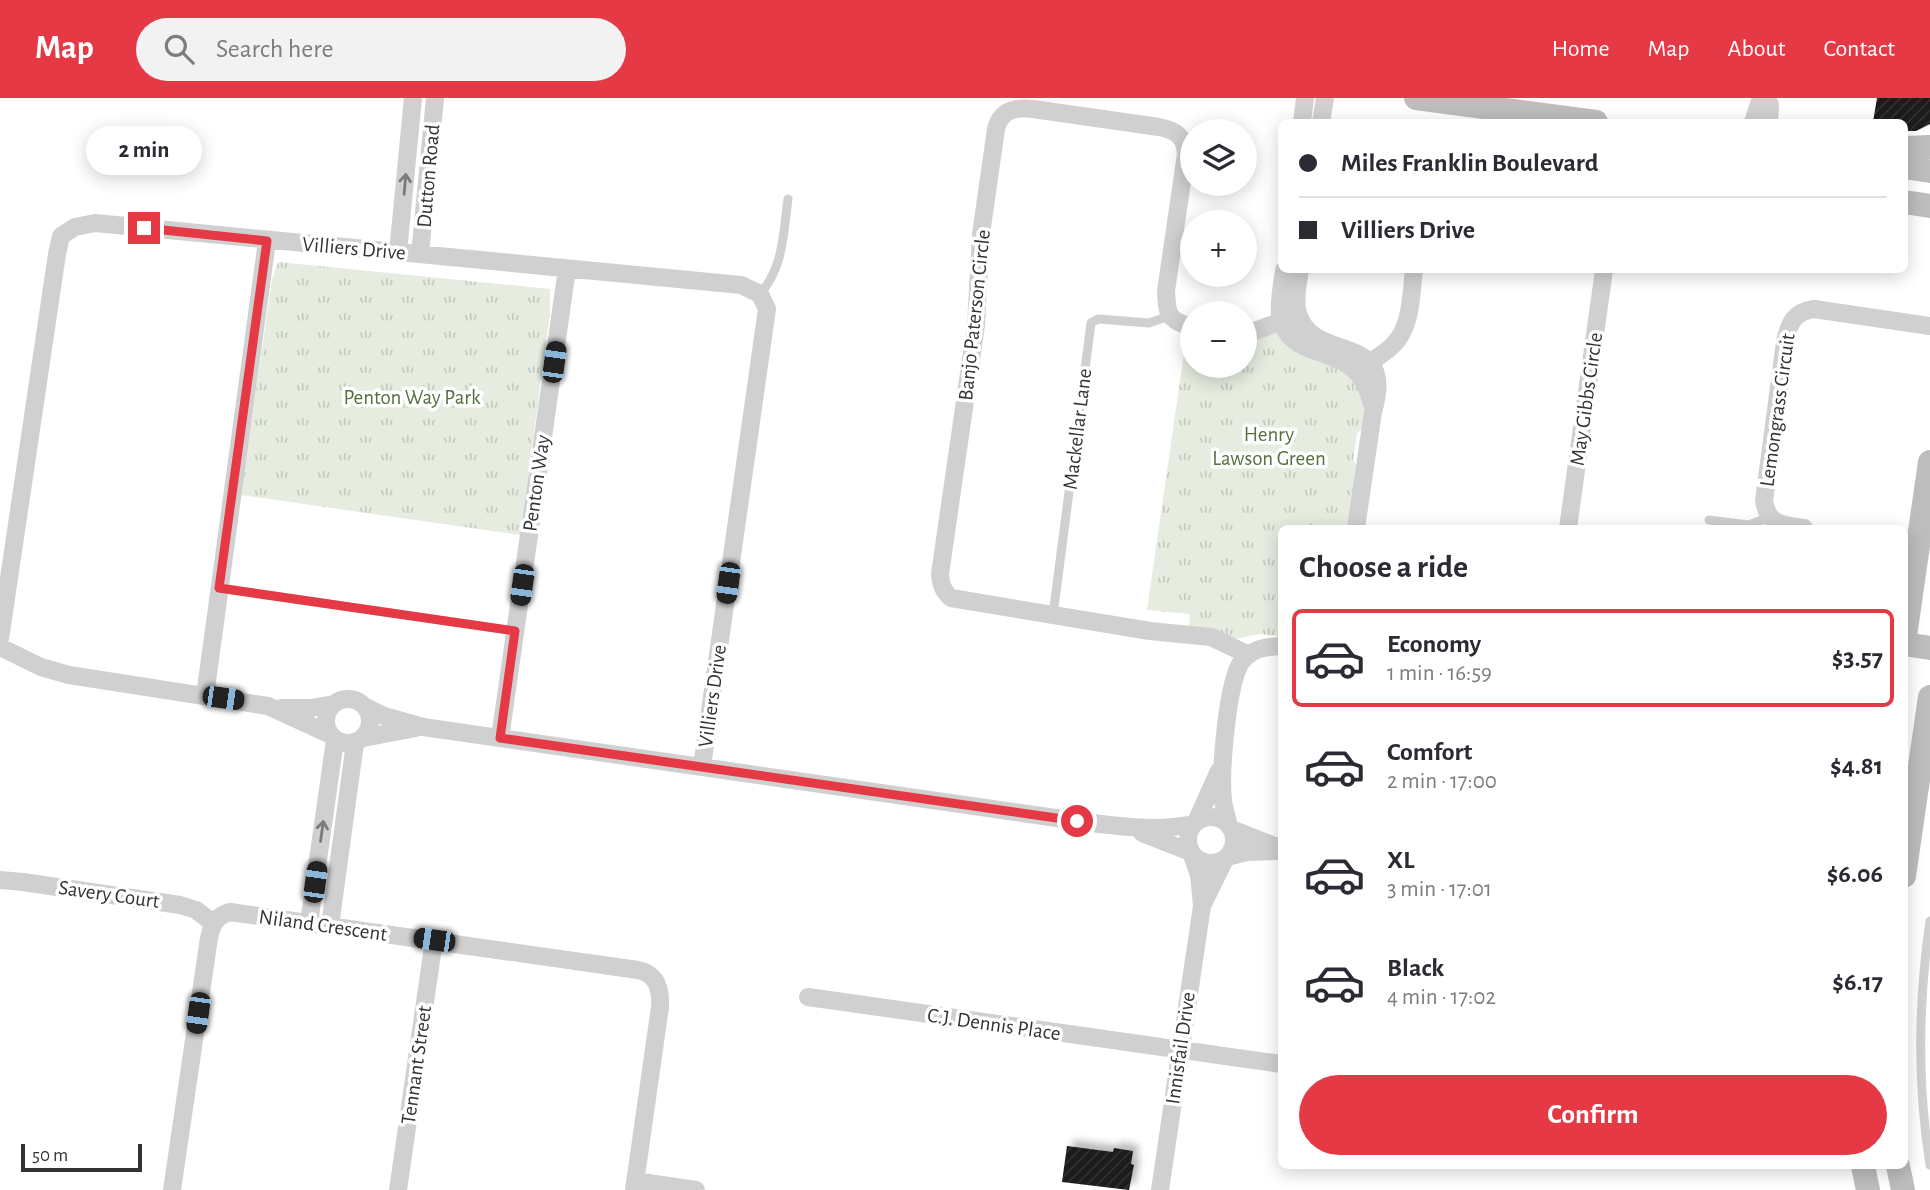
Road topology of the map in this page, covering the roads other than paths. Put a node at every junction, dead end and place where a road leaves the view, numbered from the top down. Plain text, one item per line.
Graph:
1 (413, 98) edge
2 (435, 98) edge
3 (1305, 98) edge
4 (1325, 98) edge
5 (1416, 98) edge
6 (1761, 98) edge
7 (1767, 98) edge
8 (1482, 103) edge
9 (1520, 113) junction
10 (1302, 119) edge
11 (1322, 119) edge
12 (1541, 119) edge
13 (1571, 119) edge
14 (1754, 119) edge
15 (1769, 119) edge
16 (1930, 147) edge
17 (1908, 148) edge
18 (1908, 168) edge
19 (1930, 171) edge
20 (788, 199) dead end
21 (1908, 203) edge
22 (1930, 206) edge
23 (267, 241) junction
24 (398, 252) junction
25 (420, 254) junction
26 (567, 268) junction
27 (1284, 273) edge
28 (1300, 273) edge
29 (1414, 273) edge
30 (1604, 273) edge
31 (760, 294) junction
32 (1169, 316) junction
33 (1290, 317) junction
34 (1180, 324) edge
35 (1930, 326) edge
36 (1257, 330) edge
37 (1364, 367) junction
38 (1930, 462) edge
39 (1769, 517) junction
40 (1709, 520) dead end
41 (1356, 525) edge
42 (1568, 525) edge
43 (1784, 525) edge
44 (1917, 545) edge
45 (219, 588) junction
46 (1908, 613) edge
47 (1053, 615) junction
48 (515, 631) junction
49 (0, 639) edge
50 (1908, 644) edge
51 (1278, 646) edge
52 (0, 647) edge
53 (1930, 648) edge
54 (1249, 655) junction
55 (205, 696) junction
56 (1930, 697) edge
57 (334, 704) junction
58 (366, 707) junction
59 (277, 708) junction
60 (423, 727) junction
61 (332, 737) junction
62 (500, 738) junction
63 (359, 741) junction
64 (1927, 743) edge
65 (1222, 764) junction
66 (702, 767) junction
67 (1195, 823) junction
68 (1122, 827) junction
69 (1230, 827) junction
70 (1278, 849) edge
71 (1278, 850) edge
72 (1191, 853) junction
73 (1908, 853) edge
74 (1226, 858) junction
75 (0, 880) edge
76 (1202, 906) junction
77 (1930, 921) edge
78 (214, 923) junction
79 (309, 923) junction
80 (330, 926) junction
81 (434, 940) junction
82 (808, 997) dead end
83 (1179, 1051) junction
84 (1278, 1064) edge
85 (1930, 1165) edge
86 (1864, 1169) edge
87 (1899, 1169) edge
88 (634, 1185) edge
89 (172, 1190) edge
90 (398, 1190) edge
91 (696, 1190) edge
92 (1160, 1190) edge
93 (1868, 1190) edge
94 (1903, 1190) edge

24 -> 1 street, Dutton Road
2 - 25 street, Dutton Road
3 - 10 street
4 - 11 street
5 - 8 main road
6 - 14 street
7 - 15 street
8 - 9 main road
9 - 12 main road
9 - 13 main road
16 - 17 main road
18 - 19 main road
20 - 31 lane
21 - 22 main road
23 - 24 street, Villiers Drive
23 - 45 street
23 - 49 street, Villiers Drive
24 - 25 street, Villiers Drive
25 - 26 street, Villiers Drive
26 - 31 street, Villiers Drive
26 - 48 street, Penton Way
27 - 33 street
28 - 33 street
29 - 37 street
30 - 42 street, May Gibbs Circle
31 - 66 street, Villiers Drive
32 - 34 street
32 - 47 lane, Mackellar Lane
32 - 47 street, Banjo Paterson Circle
33 - 36 street
33 - 37 street
35 - 39 street, Lemongrass Circuit
37 - 41 street
38 - 44 main road
39 - 40 lane, Lemongrass Circuit
39 - 43 street, Lemongrass Circuit
44 - 46 main road
45 - 48 lane
45 - 55 street
47 - 54 street, Banjo Paterson Circle
48 - 62 street, Penton Way
50 - 53 main road
51 - 54 street
52 - 55 street
54 - 65 street
55 - 59 street
56 - 64 main road
57 - 58 street
57 - 59 street
57 - 61 street
58 - 60 street
58 - 63 street
59 - 61 street
60 - 62 street
60 - 63 street
61 - 63 street
79 -> 61 street
62 - 66 street
63 - 80 street
64 - 73 main road
65 - 67 street
65 - 69 street
66 - 68 street
67 - 68 street
67 - 69 street
67 - 72 street
68 - 72 street
69 - 70 street
69 - 74 street
71 - 74 street
72 - 74 street
72 - 76 street, Innisfail Drive
74 - 76 street, Innisfail Drive
75 - 78 street, Savery Court
76 - 83 street, Innisfail Drive
77 - 85 lane
78 - 79 street, Niland Crescent
78 - 89 street
79 - 80 street, Niland Crescent
80 - 81 street, Niland Crescent
81 - 88 street, Niland Crescent
81 - 90 street, Tennant Street
82 - 83 street, C.J. Dennis Place
83 - 84 street, C.J. Dennis Place
83 - 92 street, Innisfail Drive
86 - 93 main road
87 - 94 main road
88 - 91 street

